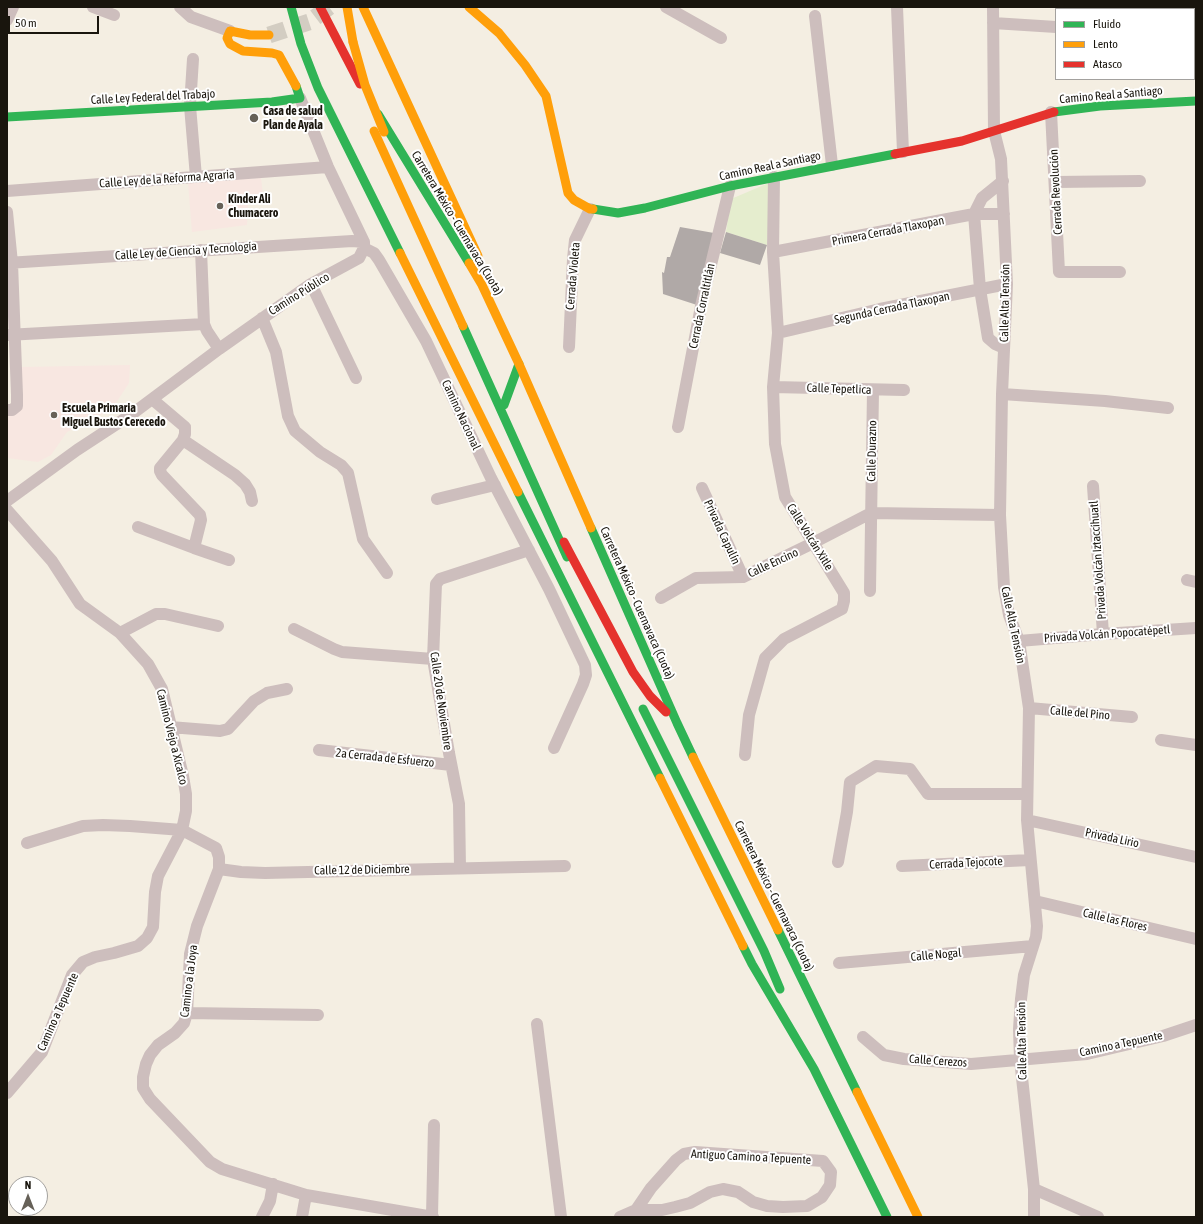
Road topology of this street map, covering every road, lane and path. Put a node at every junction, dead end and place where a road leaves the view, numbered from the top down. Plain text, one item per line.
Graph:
1 (13, 7) edge
2 (93, 7) edge
3 (180, 7) edge
4 (291, 7) edge
5 (320, 7) edge
6 (347, 7) edge
7 (363, 7) edge
8 (469, 7) edge
9 (666, 7) edge
10 (897, 7) edge
11 (993, 7) edge
12 (114, 15) dead end
13 (335, 15) dead end
14 (815, 16) dead end
15 (7, 20) edge
16 (993, 23) junction
17 (1055, 27) edge
18 (230, 31) junction
19 (269, 35) tunnel mouth
20 (721, 38) dead end
21 (192, 59) dead end
22 (353, 90) dead end
23 (300, 98) junction
24 (1196, 101) edge
25 (190, 106) junction
26 (1051, 112) junction
27 (7, 117) edge
28 (370, 123) dead end
29 (994, 131) junction
30 (903, 152) junction
31 (832, 165) junction
32 (328, 168) junction
33 (196, 177) junction
34 (774, 177) junction
35 (1003, 181) junction
36 (1140, 181) dead end
37 (1056, 182) junction
38 (730, 186) junction
39 (7, 191) edge
40 (590, 209) junction
41 (7, 212) edge
42 (974, 214) junction
43 (1004, 214) junction
44 (364, 245) junction
45 (201, 250) junction
46 (773, 252) junction
47 (10, 263) edge
48 (1120, 272) dead end
49 (311, 284) junction
50 (1007, 284) junction
51 (482, 285) junction
52 (980, 289) junction
53 (262, 318) junction
54 (204, 324) junction
55 (778, 333) junction
56 (11, 335) edge
57 (569, 347) dead end
58 (1004, 348) junction
59 (219, 349) junction
60 (519, 364) junction
61 (356, 378) dead end
62 (773, 387) junction
63 (873, 390) junction
64 (904, 390) dead end
65 (1002, 394) junction
66 (152, 399) junction
67 (504, 405) junction
68 (1168, 408) dead end
69 (7, 410) edge
70 (678, 427) dead end
71 (183, 440) junction
72 (495, 485) junction
73 (1094, 486) dead end
74 (702, 488) dead end
75 (437, 499) dead end
76 (7, 501) edge
77 (252, 501) dead end
78 (7, 510) edge
79 (870, 513) junction
80 (1000, 515) junction
81 (138, 526) dead end
82 (814, 543) junction
83 (194, 548) junction
84 (529, 550) junction
85 (229, 560) dead end
86 (387, 573) dead end
87 (743, 577) junction
88 (870, 591) dead end
89 (661, 598) dead end
90 (218, 626) dead end
91 (1196, 628) edge
92 (294, 629) dead end
93 (120, 633) junction
94 (1103, 634) junction
95 (1019, 641) junction
96 (433, 659) junction
97 (632, 686) dead end
98 (287, 689) dead end
99 (639, 700) dead end
100 (1029, 708) junction
101 (1132, 717) dead end
102 (677, 723) junction
103 (170, 727) junction
104 (1161, 740) dead end
105 (1196, 745) edge
106 (554, 748) dead end
107 (319, 750) dead end
108 (745, 755) dead end
109 (451, 765) junction
110 (1027, 794) junction
111 (1027, 820) junction
112 (182, 830) junction
113 (27, 843) dead end
114 (1196, 857) edge
115 (1030, 860) junction
116 (838, 862) dead end
117 (566, 866) dead end
118 (902, 866) dead end
119 (460, 868) junction
120 (219, 869) junction
121 (1034, 901) junction
122 (1196, 939) edge
123 (1033, 946) junction
124 (839, 963) dead end
125 (187, 1013) junction
126 (318, 1015) dead end
127 (537, 1024) dead end
128 (1196, 1025) edge
129 (863, 1037) dead end
130 (1020, 1059) junction
131 (814, 1069) junction
132 (7, 1093) edge
133 (434, 1125) dead end
134 (274, 1184) junction
135 (1034, 1189) junction
136 (306, 1195) junction
137 (636, 1210) junction
138 (262, 1217) edge
139 (302, 1217) edge
140 (432, 1217) edge
141 (561, 1217) edge
142 (620, 1217) edge
143 (886, 1217) edge
144 (918, 1217) edge
145 (1034, 1217) edge
146 (1098, 1217) edge

1 - 15 street
2 - 12 street
3 - 18 street
4 - 131 main road
5 - 51 main road, Carretera México - Cuernavaca (Cuota)
6 - 67 main road, bridge
7 - 51 main road
8 - 40 main road, Camino Real a Santiago
9 - 20 street
10 - 30 street
11 - 16 street, Calle Alta Tensión
13 - 22 main road
14 - 31 street
16 - 17 street
16 - 29 street, Calle Alta Tensión
18 - 19 main road
18 - 23 main road
21 - 25 street
23 - 25 main road, Calle Ley Federal del Trabajo
23 - 32 street
24 - 26 main road, Camino Real a Santiago
25 - 27 main road, Calle Ley Federal del Trabajo
25 - 33 street
26 - 29 main road, Camino Real a Santiago
26 - 37 street, Cerrada Revolución
28 - 97 main road
29 - 30 main road, Camino Real a Santiago
29 - 35 street, Calle Alta Tensión
30 - 31 main road, Camino Real a Santiago
31 - 34 main road, Camino Real a Santiago
32 - 33 street, Calle Ley de la Reforma Agraria
32 - 44 street
33 - 39 street, Calle Ley de la Reforma Agraria
34 - 38 main road, Camino Real a Santiago
34 - 46 street, Calle Volcán Xitle
35 - 42 street
35 - 43 street, Calle Alta Tensión
36 - 37 street
37 - 48 street, Cerrada Revolución
38 - 40 main road, Camino Real a Santiago
38 - 70 street, Cerrada Corraltitlán
40 - 57 street, Cerrada Violeta
41 - 47 street
42 - 43 street, Primera Cerrada Tlaxopan
42 - 46 street, Primera Cerrada Tlaxopan
42 - 52 street
43 - 50 street, Calle Alta Tensión
44 - 45 street, Calle Ley de Ciencia y Tecnología
44 - 49 street, Camino Público
44 - 72 street, Camino Nacional
45 - 47 street, Calle Ley de Ciencia y Tecnología
45 - 54 street
46 - 55 street, Calle Volcán Xitle
47 - 56 street
49 - 53 street, Camino Público
49 - 61 street
50 - 52 street, Segunda Cerrada Tlaxopan
50 - 58 street, Calle Alta Tensión
51 - 60 main road, Carretera México - Cuernavaca (Cuota)
52 - 55 street, Segunda Cerrada Tlaxopan
52 - 58 street
53 - 59 street, Camino Público
53 - 86 street
54 - 56 street
54 - 59 street
55 - 62 street, Calle Volcán Xitle
56 - 69 street
58 - 65 street, Calle Alta Tensión
59 - 66 street, Camino Público
60 - 67 main road
60 - 102 main road, Carretera México - Cuernavaca (Cuota)
62 - 63 street, Calle Tepetlica
62 - 82 street, Calle Volcán Xitle
63 - 64 street, Calle Tepetlica
63 - 79 street, Calle Durazno
65 - 68 street
65 - 80 street, Calle Alta Tensión
66 - 71 street
66 - 76 street, Camino Público
67 - 102 main road
71 - 77 street
71 - 83 street
72 - 75 street
72 - 84 street, Camino Nacional
73 - 94 street, Privada Volcán Iztaccíhuatl
74 - 87 street, Privada Capulín
78 - 93 street, Camino Viejo a Xicalco
79 - 80 street, Calle Encino
79 - 82 street, Calle Encino
79 - 88 street, Calle Durazno
80 - 95 street, Calle Alta Tensión
81 - 83 street
82 - 87 street, Calle Encino
82 - 108 street, Calle Volcán Xitle
83 - 85 street
84 - 96 street, Calle 20 de Noviembre
84 - 106 street, Camino Nacional
87 - 89 street, Calle Encino
90 - 93 street
91 - 94 street, Privada Volcán Popocatépetl
92 - 96 street
93 - 103 street, Camino Viejo a Xicalco
94 - 95 street, Privada Volcán Popocatépetl
95 - 100 street, Calle Alta Tensión
96 - 109 street, Calle 20 de Noviembre
98 - 103 street
99 - 131 main road
100 - 101 street, Calle del Pino
100 - 110 street, Calle Alta Tensión
102 - 144 main road, Carretera México - Cuernavaca (Cuota)
103 - 112 street, Camino Viejo a Xicalco
104 - 105 street
107 - 109 street, 2a Cerrada de Esfuerzo
109 - 119 street, Calle 20 de Noviembre
110 - 111 street, Calle Alta Tensión
110 - 116 street
111 - 114 street, Privada Lirio
111 - 115 street, Calle Alta Tensión
112 - 113 street
112 - 120 street
112 - 132 street, Camino a Tepuente
115 - 118 street, Cerrada Tejocote
115 - 121 street, Calle Alta Tensión
117 - 119 street, Calle 12 de Diciembre
119 - 120 street, Calle 12 de Diciembre
120 - 125 street, Camino a la Joya
121 - 122 street, Calle las Flores
121 - 123 street, Calle Alta Tensión
123 - 124 street, Calle Nogal
123 - 130 street, Calle Alta Tensión
125 - 126 street
125 - 134 street, Camino a la Joya
127 - 141 street
128 - 130 street, Camino a Tepuente
129 - 130 street, Calle Cerezos
130 - 135 street, Calle Alta Tensión
131 - 143 main road
133 - 140 street
134 - 136 street
134 - 138 street
135 - 145 street, Calle Alta Tensión
135 - 146 street
136 - 139 street
136 - 140 street
137 - 137 street, Antiguo Camino a Tepuente
137 - 142 street, Antiguo Camino a Tepuente

